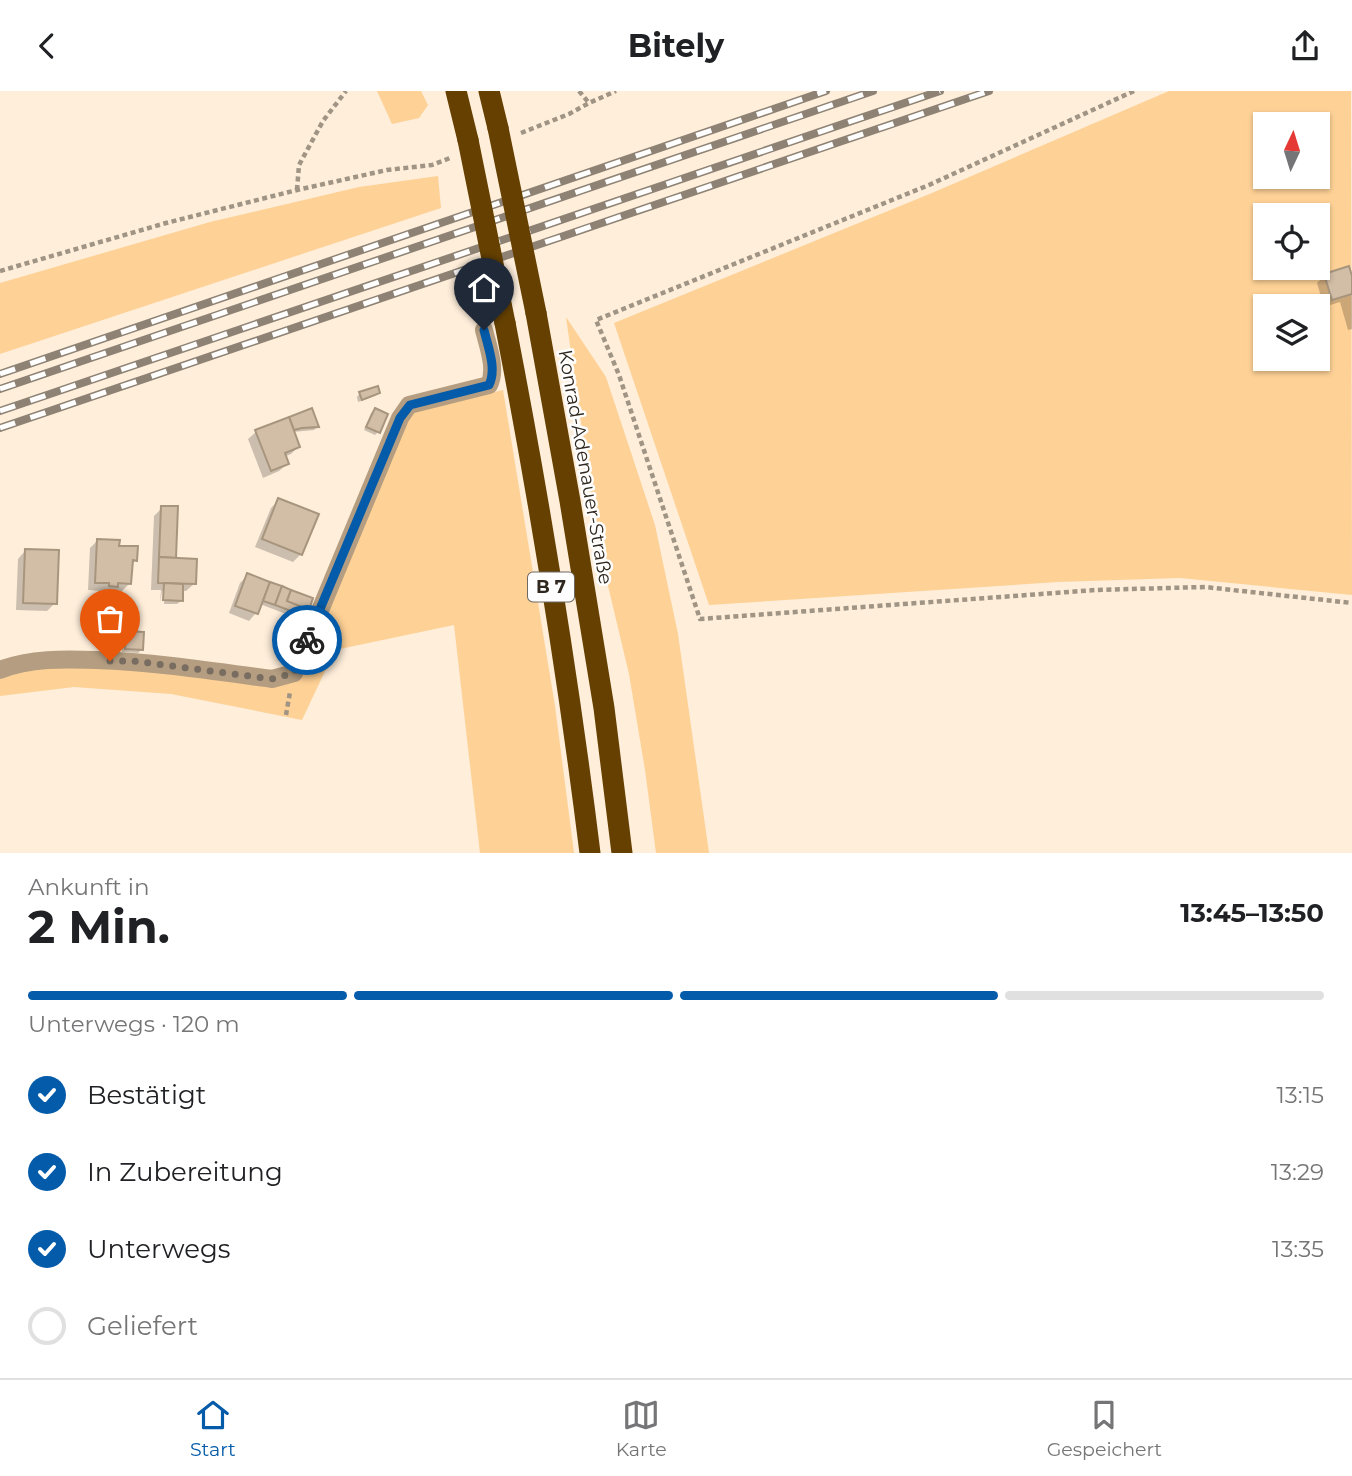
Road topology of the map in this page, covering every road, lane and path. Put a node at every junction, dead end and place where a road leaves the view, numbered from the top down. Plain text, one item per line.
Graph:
1 (346, 91) edge
2 (456, 91) edge
3 (489, 91) edge
4 (579, 91) edge
5 (1134, 91) edge
6 (589, 103) dead end
7 (0, 271) edge
8 (484, 330) dead end
9 (1352, 603) edge
10 (0, 670) edge
11 (590, 853) edge
12 (622, 853) edge

1 - 7 path
2 - 11 highway, B 7, bridge
3 - 12 highway, Konrad-Adenauer-Straße / B 7, bridge
4 - 6 path
5 - 9 path
8 - 10 street

